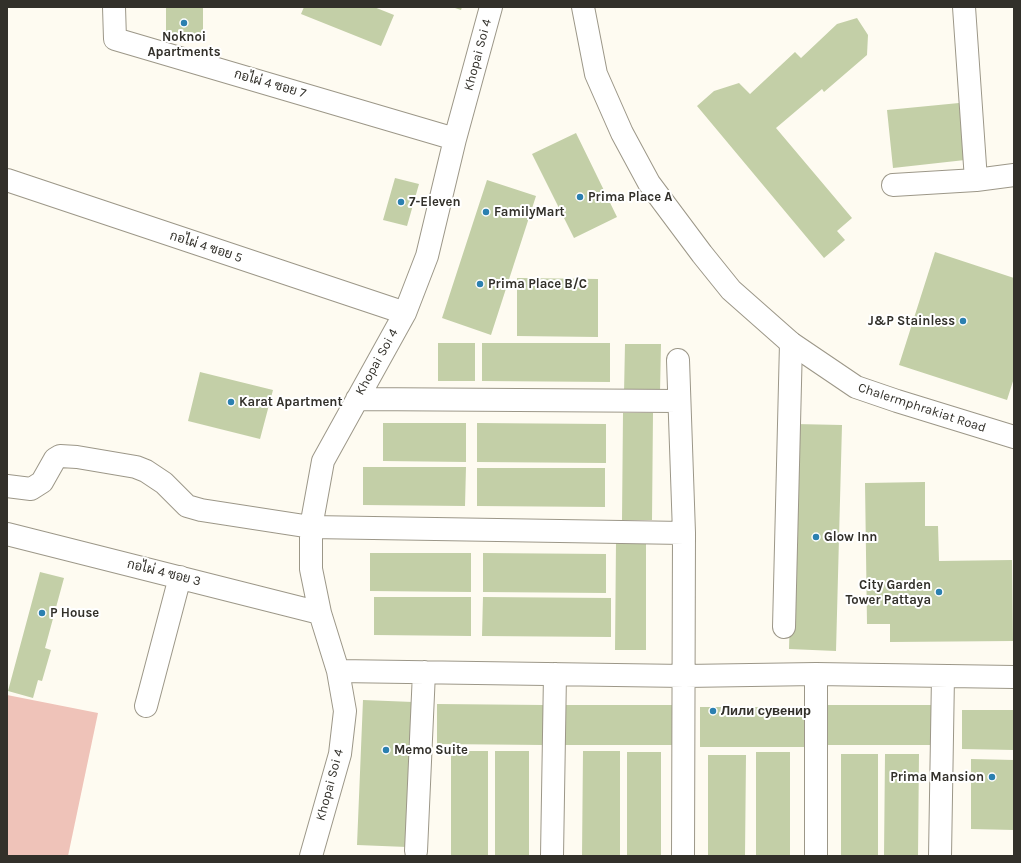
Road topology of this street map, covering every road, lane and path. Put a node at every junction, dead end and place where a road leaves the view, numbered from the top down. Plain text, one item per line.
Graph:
1 (114, 7) edge
2 (491, 7) edge
3 (583, 7) edge
4 (964, 7) edge
5 (456, 139) junction
6 (1014, 175) edge
7 (7, 180) edge
8 (976, 180) junction
9 (893, 185) dead end
10 (405, 313) junction
11 (791, 343) junction
12 (678, 360) dead end
13 (357, 399) junction
14 (679, 401) junction
15 (1014, 437) edge
16 (7, 486) edge
17 (311, 527) junction
18 (684, 533) junction
19 (7, 534) edge
20 (180, 578) junction
21 (320, 613) junction
22 (784, 627) dead end
23 (338, 671) junction
24 (424, 672) junction
25 (555, 674) junction
26 (816, 674) junction
27 (684, 676) junction
28 (943, 676) junction
29 (1014, 677) edge
30 (146, 706) dead end
31 (416, 851) dead end
32 (311, 856) edge
33 (552, 856) edge
34 (683, 856) edge
35 (816, 856) edge
36 (940, 856) edge

1 - 5 street, กอไผ่ 4 ซอย 7
2 - 5 street, Khopai Soi 4
3 - 11 street, Chalermphrakiat Road
4 - 8 street
5 - 10 street, Khopai Soi 4
6 - 8 street
7 - 10 street, กอไผ่ 4 ซอย 5
8 - 9 street
10 - 13 street, Khopai Soi 4
11 - 15 street, Chalermphrakiat Road
11 - 22 street
12 - 14 street
13 - 14 street
13 - 17 street, Khopai Soi 4
14 - 18 street
16 - 17 street
17 - 18 street
17 - 21 street, Khopai Soi 4
18 - 27 street
19 - 20 street, กอไผ่ 4 ซอย 3
20 - 21 street, กอไผ่ 4 ซอย 3
20 - 30 street
21 - 23 street, Khopai Soi 4
23 - 24 street
23 - 32 street, Khopai Soi 4
24 - 25 street
24 - 31 street
25 - 27 street
25 - 33 street
26 - 27 street
26 - 28 street
26 - 35 street
27 - 34 street
28 - 29 street
28 - 36 street

